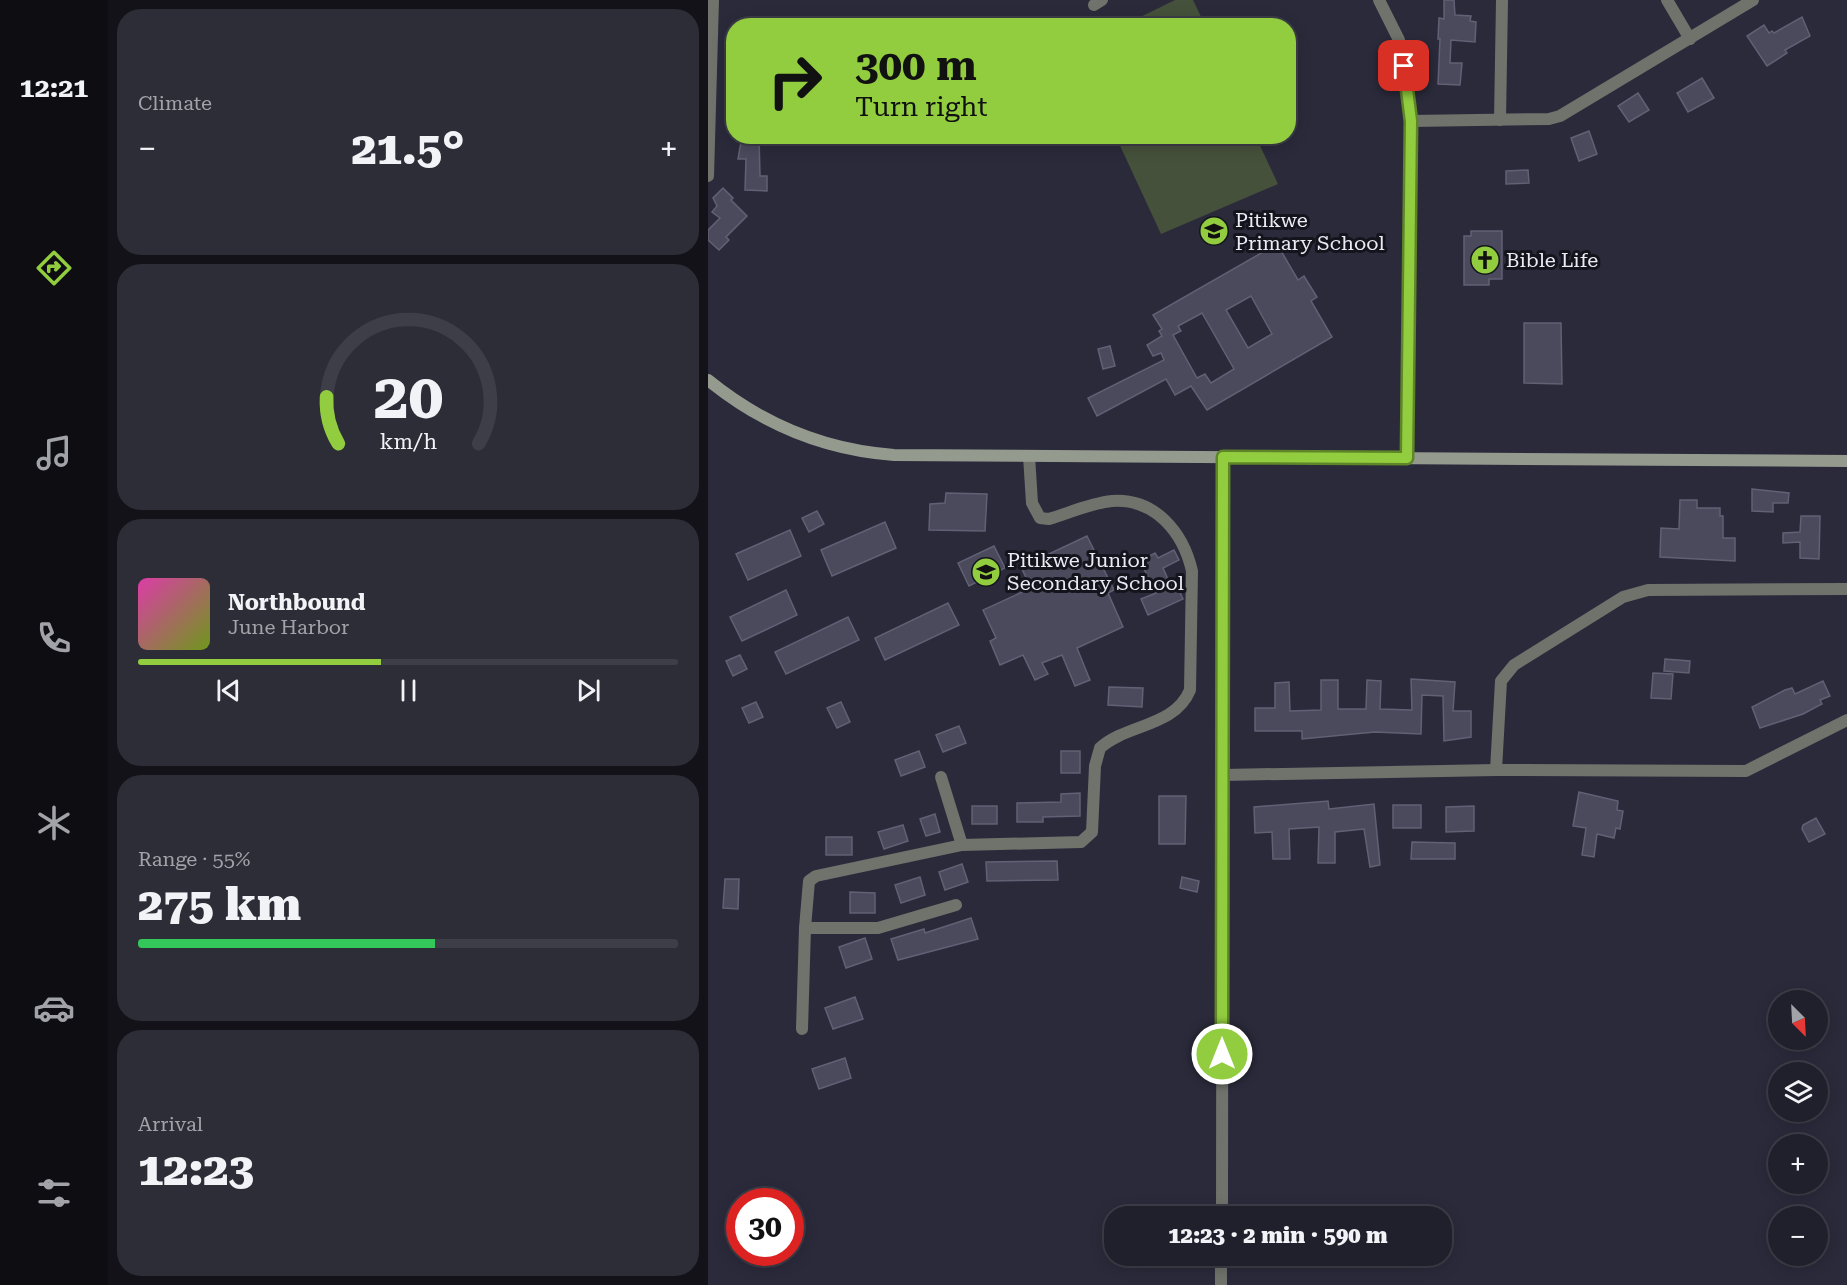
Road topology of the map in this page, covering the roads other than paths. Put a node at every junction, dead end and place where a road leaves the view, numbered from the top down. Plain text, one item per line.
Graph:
1 (713, 0) edge
2 (1379, 0) edge
3 (1502, 0) edge
4 (1667, 0) edge
5 (1753, 0) edge
6 (1690, 39) junction
7 (1500, 120) junction
8 (1411, 121) junction
9 (708, 176) edge
10 (708, 380) edge
11 (1029, 456) junction
12 (1223, 457) junction
13 (1407, 458) junction
14 (1847, 461) edge
15 (1847, 589) edge
16 (1847, 720) edge
17 (1496, 770) junction
18 (1224, 775) junction
19 (941, 777) dead end
20 (962, 845) junction
21 (956, 905) dead end
22 (804, 928) junction
23 (802, 1029) dead end
24 (1222, 1206) edge
25 (1221, 1266) edge
26 (1221, 1285) edge

1 - 9 street
2 - 8 street
3 - 7 street
4 - 6 street
5 - 6 street
6 - 7 street
7 - 8 street
8 - 13 street
10 - 11 street
11 - 12 street
11 - 20 street
12 - 13 street
12 - 18 street
13 - 14 street
15 - 17 street
16 - 17 street
17 - 18 street
18 - 24 street
19 - 20 street
20 - 22 street
21 - 22 street
22 - 23 street
25 - 26 street

